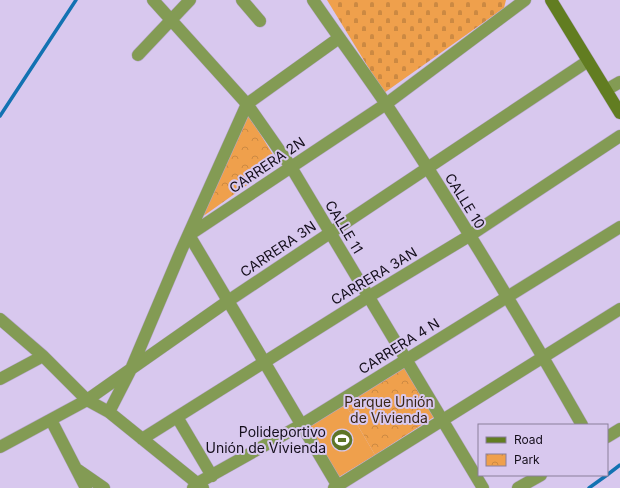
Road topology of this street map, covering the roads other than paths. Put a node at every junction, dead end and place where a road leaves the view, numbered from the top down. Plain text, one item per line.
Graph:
1 (153, 0) edge
2 (190, 0) edge
3 (242, 0) edge
4 (313, 0) edge
5 (550, 0) edge
6 (523, 1) edge
7 (171, 18) junction
8 (260, 21) dead end
9 (339, 38) junction
10 (138, 55) dead end
11 (588, 61) junction
12 (620, 82) edge
13 (606, 90) junction
14 (247, 104) junction
15 (386, 104) junction
16 (620, 113) edge
17 (620, 136) edge
18 (291, 167) junction
19 (427, 169) junction
20 (620, 227) edge
21 (330, 232) junction
22 (189, 235) junction
23 (469, 236) junction
24 (368, 296) junction
25 (507, 298) junction
26 (228, 301) junction
27 (620, 310) edge
28 (0, 320) edge
29 (42, 356) junction
30 (543, 358) junction
31 (406, 360) junction
32 (264, 362) junction
33 (131, 369) junction
34 (0, 379) edge
35 (87, 400) junction
36 (109, 412) junction
37 (178, 417) junction
38 (51, 420) junction
39 (442, 420) junction
40 (581, 424) edge
41 (302, 425) junction
42 (620, 429) edge
43 (608, 436) edge
44 (142, 439) junction
45 (0, 447) edge
46 (77, 469) junction
47 (212, 476) junction
48 (539, 476) edge
49 (197, 487) edge
50 (337, 487) edge
51 (86, 488) edge
52 (104, 488) edge
53 (483, 488) edge
54 (518, 488) edge

1 - 7 street, CALLE 11
2 - 7 street
3 - 8 street
4 - 9 street, CALLE 10
5 - 11 street
6 - 15 street, CARRERA 2N
7 - 10 street
7 - 14 street, CALLE 11
9 - 14 street
9 - 15 street, CALLE 10
11 - 13 street
11 - 19 street, CARRERA 3N
12 - 13 street
13 - 16 street
14 - 18 street, CALLE 11
14 - 22 street
15 - 18 street, CARRERA 2N
15 - 19 street, CALLE 10
17 - 23 street, CARRERA 3AN
18 - 21 street, CALLE 11
18 - 22 street, CARRERA 2N
19 - 21 street, CARRERA 3N
19 - 23 street, CALLE 10
20 - 25 street, CARRERA 4 N
21 - 24 street, CALLE 11
21 - 26 street, CARRERA 3N
22 - 26 street
22 - 33 street
23 - 24 street, CARRERA 3AN
23 - 25 street, CALLE 10
24 - 31 street, CALLE 11
24 - 32 street, CARRERA 3AN
25 - 30 street, CALLE 10
25 - 31 street, CARRERA 4 N
26 - 32 street
26 - 33 street, CARRERA 3N
27 - 30 street
28 - 29 street
29 - 34 street
29 - 35 street
30 - 39 street
30 - 40 street, CALLE 10
31 - 39 street, CALLE 11
31 - 41 street, CARRERA 4 N
32 - 37 street, CARRERA 3AN
32 - 41 street
33 - 35 street
33 - 36 street, CARRERA 3N
35 - 36 street
35 - 38 street
36 - 44 street
37 - 44 street, CARRERA 3AN
37 - 47 street
38 - 45 street
38 - 46 street
39 - 50 street
39 - 53 street, CALLE 11
41 - 47 street, CARRERA 4 N
41 - 50 street
42 - 43 street
44 - 49 street
46 - 51 street
46 - 52 street
47 - 49 street, CARRERA 4 N
48 - 54 street

